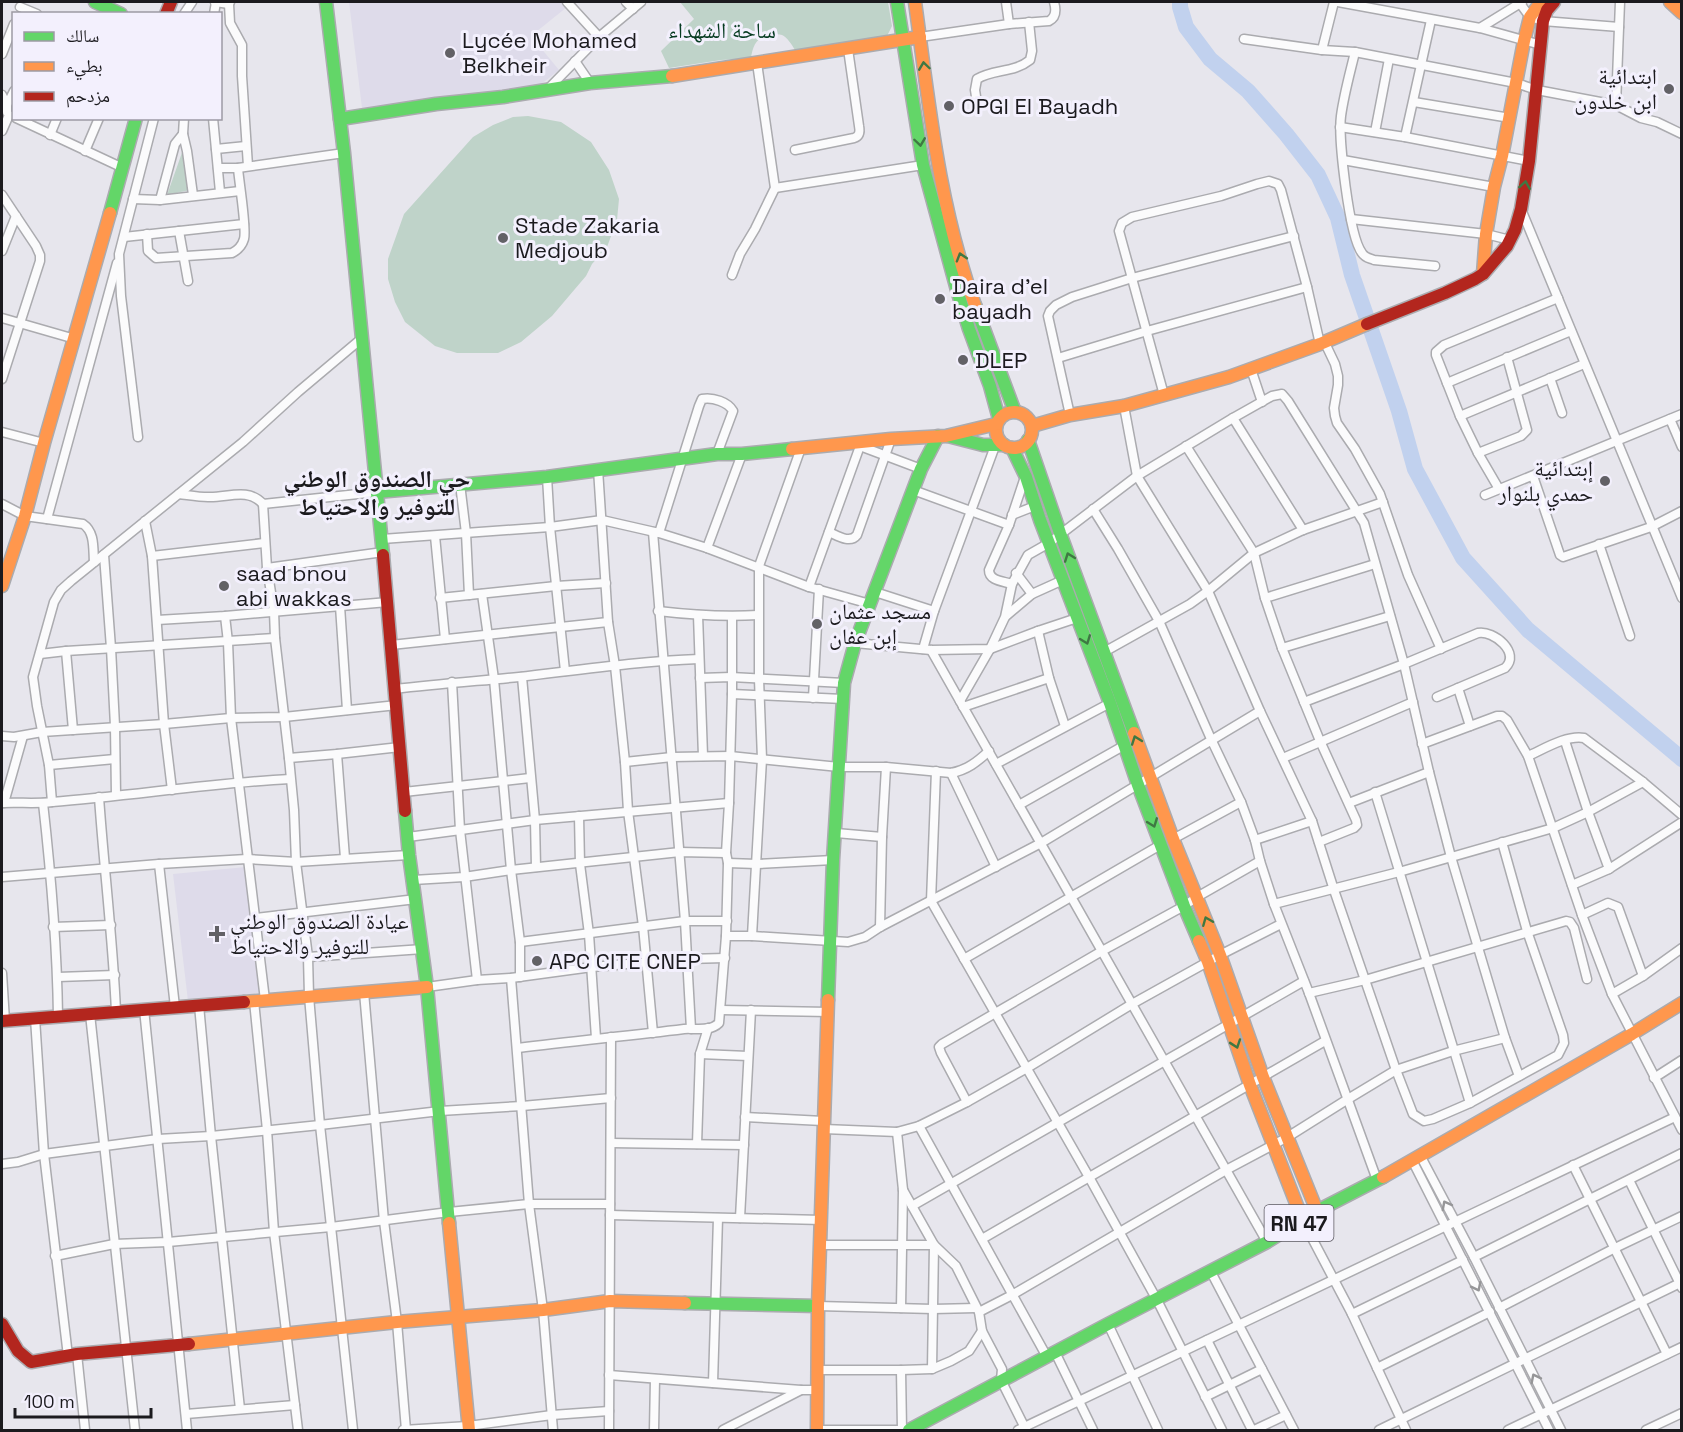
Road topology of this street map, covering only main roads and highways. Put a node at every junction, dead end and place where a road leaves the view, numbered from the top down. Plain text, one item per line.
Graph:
1 (95, 2) edge
2 (326, 2) edge
3 (897, 2) edge
4 (915, 2) edge
5 (1541, 2) edge
6 (1554, 2) edge
7 (1670, 2) edge
8 (117, 12) edge
9 (1682, 13) edge
10 (920, 37) junction
11 (904, 41) junction
12 (340, 119) junction
13 (135, 120) edge
14 (1483, 274) junction
15 (1015, 412) junction
16 (998, 422) junction
17 (1032, 426) junction
18 (942, 436) junction
19 (1028, 440) junction
20 (1004, 446) junction
21 (377, 492) junction
22 (2, 586) edge
23 (1167, 842) junction
24 (427, 987) junction
25 (1682, 1004) edge
26 (3, 1021) edge
27 (1317, 1211) junction
28 (1303, 1221) junction
29 (818, 1306) junction
30 (458, 1318) junction
31 (2, 1324) edge
32 (468, 1428) edge
33 (817, 1430) edge
34 (909, 1431) edge

1 - 8 main road
2 - 12 main road
3 - 11 main road
4 - 10 main road
5 - 14 main road
14 -> 6 main road
7 - 9 main road
10 - 11 main road
15 -> 10 main road
11 - 12 main road
11 -> 16 main road
12 - 21 main road
13 - 22 main road
14 - 17 main road
15 - 16 main road
15 - 17 main road
16 - 18 main road
16 - 20 main road
17 - 19 main road
18 - 20 main road
18 - 21 main road
18 - 29 main road
19 - 20 main road
23 -> 19 main road
20 -> 23 main road
21 - 24 main road
27 -> 23 main road
23 -> 28 main road
24 - 26 main road
24 - 30 main road
25 - 27 main road, RN 47
27 - 28 main road, RN 47
28 - 34 main road, RN 47
29 - 30 main road
29 - 33 main road
30 - 31 main road
30 - 32 main road

